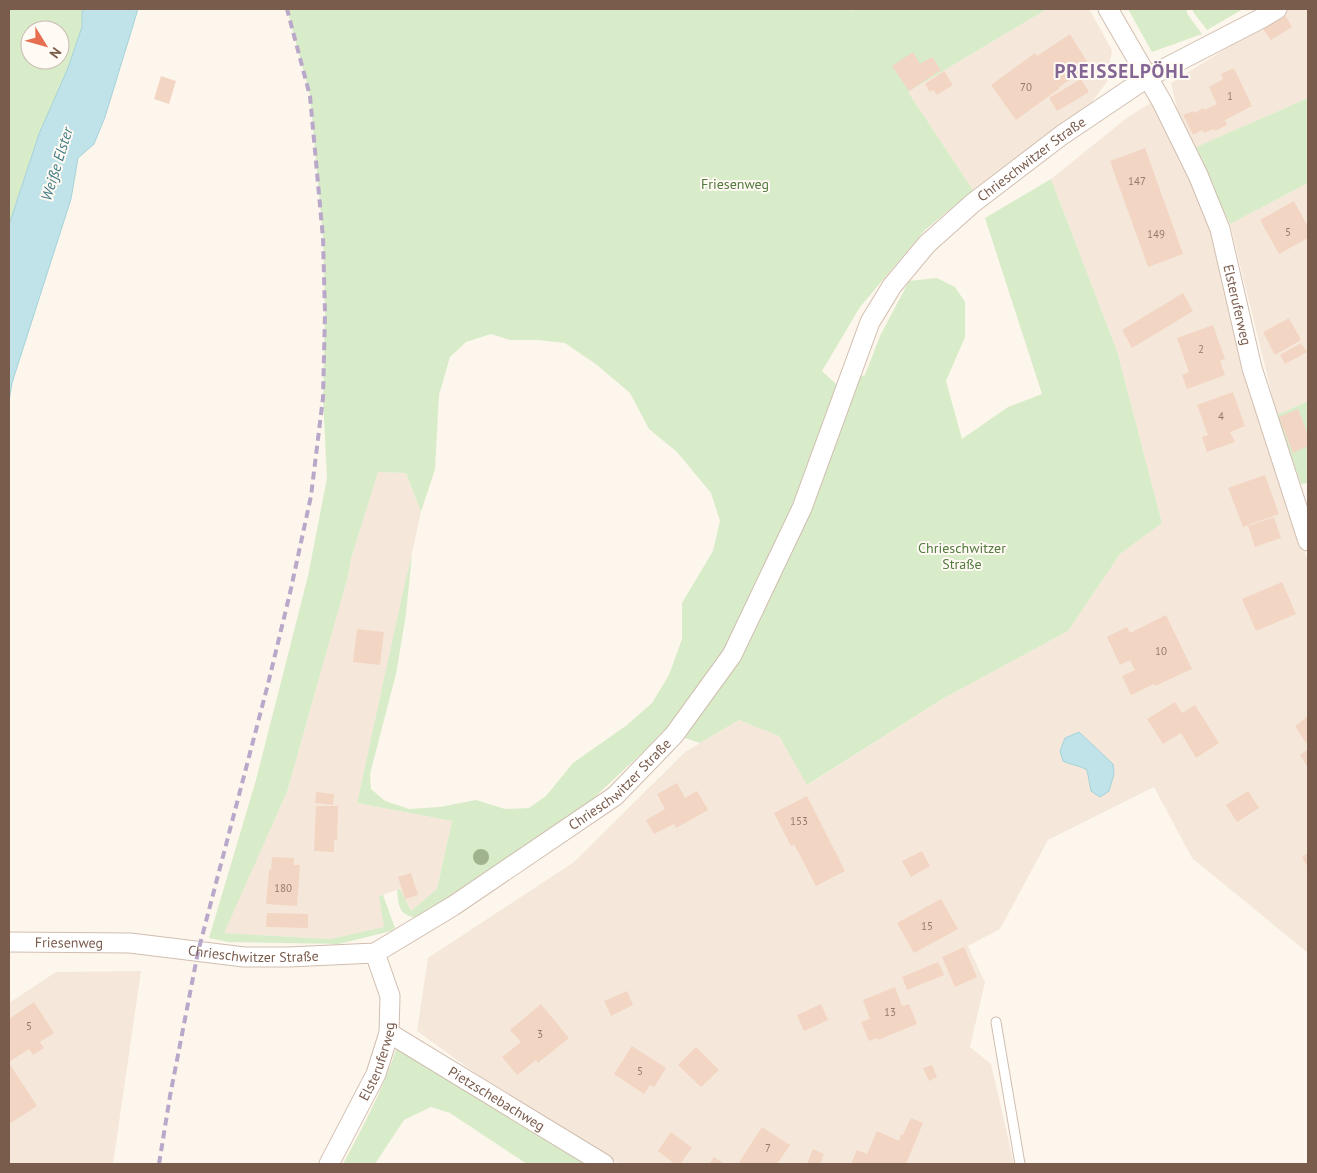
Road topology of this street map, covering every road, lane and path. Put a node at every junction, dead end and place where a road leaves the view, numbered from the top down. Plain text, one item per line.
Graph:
1 (1108, 9) edge
2 (1277, 9) edge
3 (1148, 77) junction
4 (1308, 541) edge
5 (9, 942) edge
6 (130, 944) joint
7 (375, 953) junction
8 (996, 1022) dead end
9 (389, 1033) junction
10 (329, 1164) edge
11 (604, 1164) edge
12 (1020, 1164) edge

1 - 3 street, Elsteruferweg
2 - 3 street, Chrieschwitzer Straße
3 - 4 street, Elsteruferweg
3 - 7 street, Chrieschwitzer Straße
5 - 6 street, Friesenweg
6 - 7 street, Chrieschwitzer Straße
7 - 9 street, Elsteruferweg
8 - 12 lane
9 - 10 street, Elsteruferweg
9 - 11 street, Pietzschebachweg

